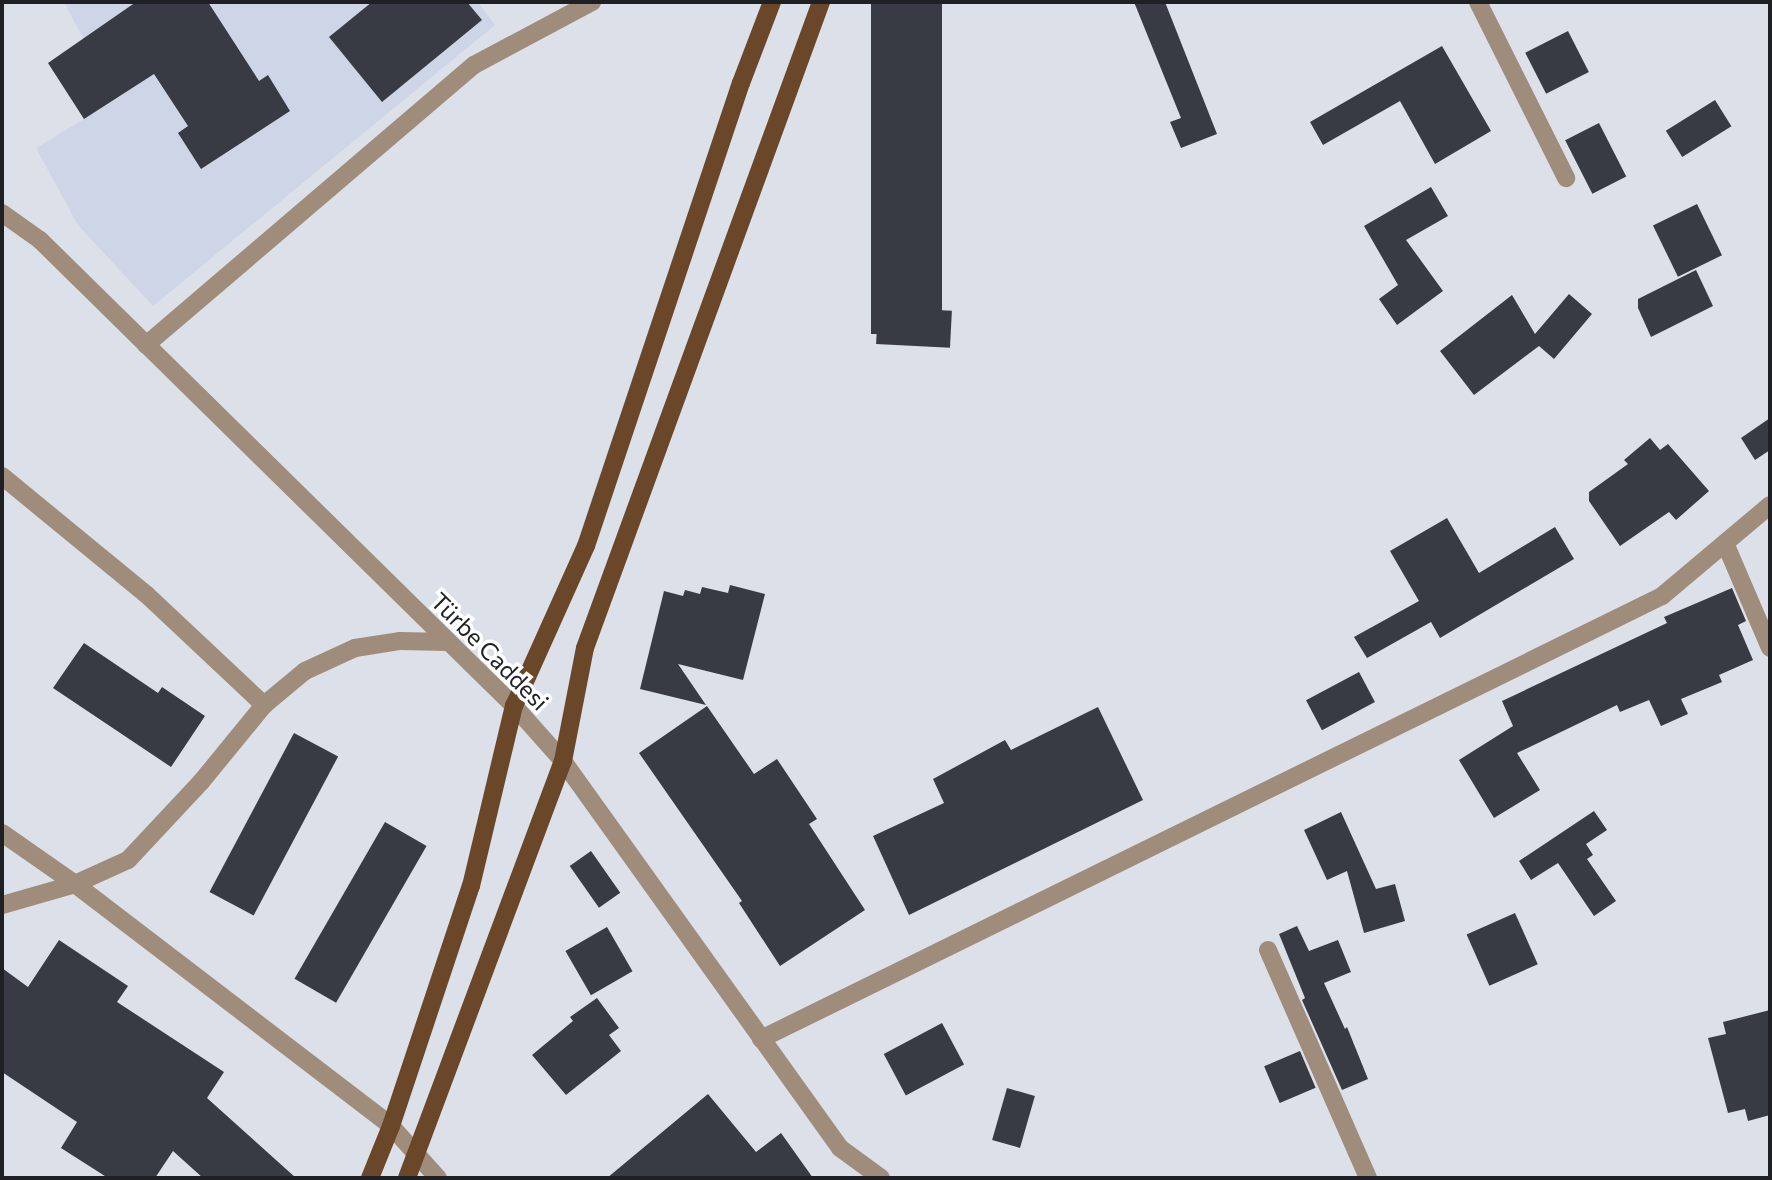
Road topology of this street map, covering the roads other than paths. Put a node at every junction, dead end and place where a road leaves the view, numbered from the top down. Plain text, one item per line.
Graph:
1 (592, 2) edge
2 (772, 2) edge
3 (821, 2) edge
4 (1478, 2) edge
5 (1566, 178) dead end
6 (2, 213) edge
7 (146, 345) junction
8 (2, 476) edge
9 (1770, 505) edge
10 (1725, 543) junction
11 (447, 642) junction
12 (1770, 648) edge
13 (264, 705) junction
14 (514, 706) junction
15 (563, 761) junction
16 (2, 833) edge
17 (75, 884) junction
18 (2, 905) edge
19 (1268, 950) dead end
20 (761, 1039) junction
21 (391, 1126) junction
22 (840, 1148) junction
23 (416, 1154) junction
24 (370, 1178) edge
25 (407, 1178) edge
26 (438, 1178) edge
27 (865, 1178) edge
28 (881, 1178) edge
29 (1368, 1178) edge

1 - 7 street
2 - 14 main road
3 - 15 main road
4 - 5 street
6 - 7 street, Türbe Caddesi
7 - 11 street, Türbe Caddesi
8 - 13 street
9 - 10 street
10 - 12 street
10 - 20 street
11 - 13 street
11 - 14 street, Türbe Caddesi
13 - 17 street
14 - 15 street, Türbe Caddesi
14 - 21 main road
15 - 20 street, Türbe Caddesi
15 - 23 main road
16 - 17 street
17 - 18 street
17 - 21 street
19 - 29 street
20 - 22 street, Türbe Caddesi
21 - 23 street
21 - 24 main road
22 - 27 street
22 - 28 street, Türbe Caddesi
23 - 25 main road
23 - 26 street

